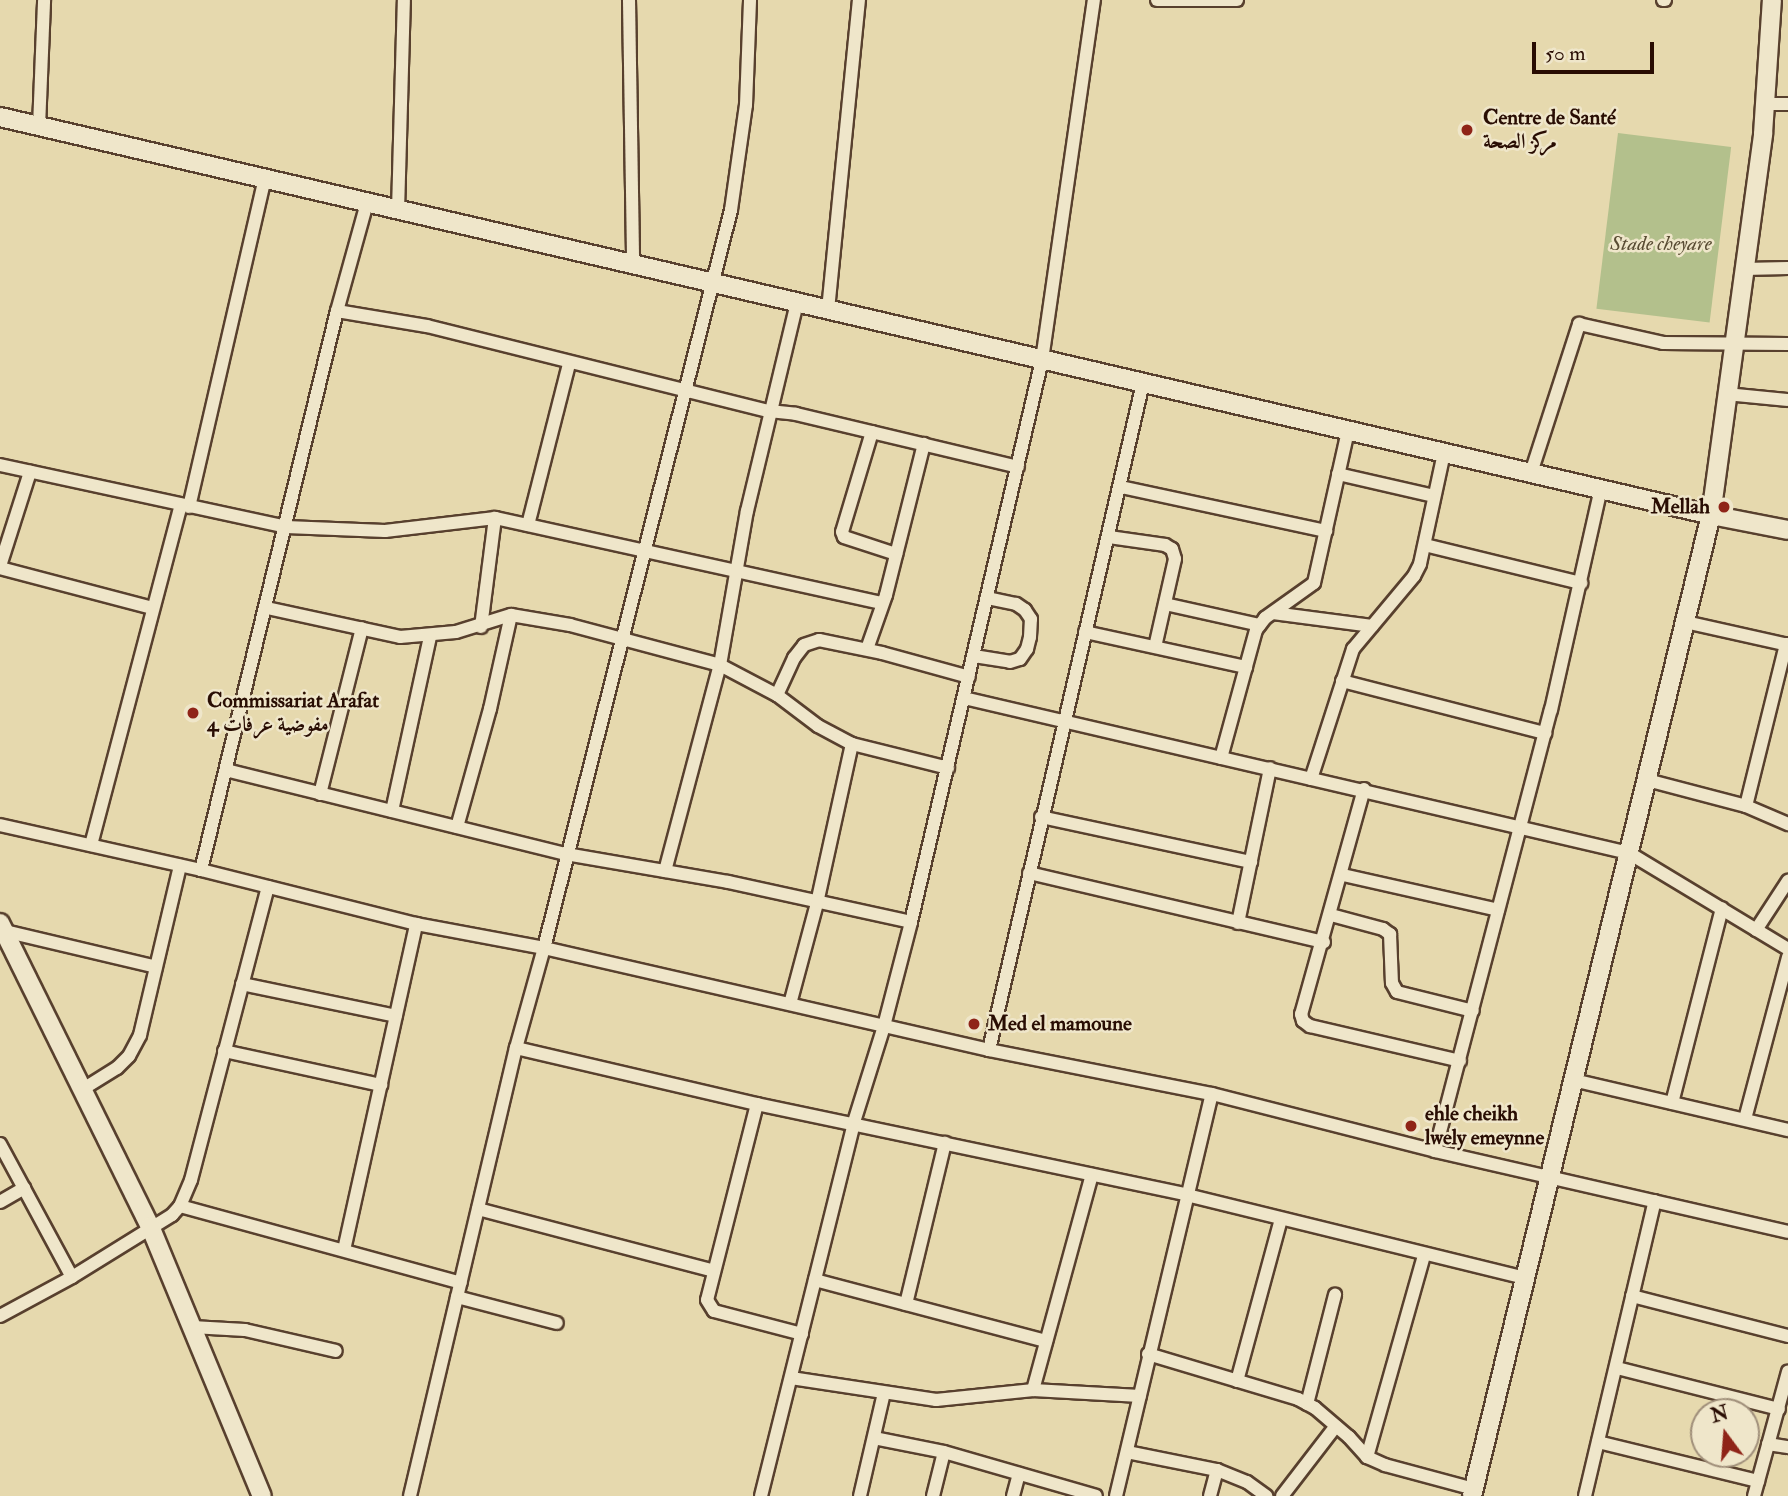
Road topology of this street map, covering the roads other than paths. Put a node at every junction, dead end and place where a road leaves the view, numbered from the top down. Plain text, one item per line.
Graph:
1 (44, 0) edge
2 (404, 0) edge
3 (629, 0) edge
4 (750, 0) edge
5 (859, 0) edge
6 (1094, 0) edge
7 (1157, 0) edge
8 (1190, 0) edge
9 (1237, 0) edge
10 (1772, 0) edge
11 (1766, 104) junction
12 (1788, 104) edge
13 (0, 117) edge
14 (39, 127) junction
15 (264, 181) junction
16 (367, 203) junction
17 (398, 211) junction
18 (633, 264) junction
19 (1788, 268) edge
20 (1744, 269) junction
21 (710, 283) junction
22 (797, 303) junction
23 (828, 310) junction
24 (337, 311) junction
25 (1733, 343) junction
26 (1788, 344) edge
27 (1042, 360) junction
28 (569, 363) junction
29 (1143, 383) junction
30 (683, 389) junction
31 (1727, 394) junction
32 (1788, 400) edge
33 (769, 411) junction
34 (1348, 431) junction
35 (872, 432) junction
36 (924, 444) junction
37 (1444, 453) junction
38 (0, 465) edge
39 (1018, 467) junction
40 (30, 472) junction
41 (1531, 473) junction
42 (1338, 474) junction
43 (1121, 487) junction
44 (1601, 489) junction
45 (1434, 496) junction
46 (185, 506) junction
47 (1711, 515) junction
48 (495, 518) junction
49 (528, 525) junction
50 (286, 527) junction
51 (1788, 530) edge
52 (1326, 531) junction
53 (1109, 537) junction
54 (1425, 545) junction
55 (643, 549) junction
56 (896, 555) junction
57 (0, 567) edge
58 (735, 570) junction
59 (1581, 583) junction
60 (987, 598) junction
61 (882, 603) junction
62 (1165, 604) junction
63 (153, 608) junction
64 (267, 608) junction
65 (1273, 613) junction
66 (511, 615) junction
67 (1685, 622) junction
68 (1259, 625) junction
69 (1372, 626) junction
70 (481, 627) junction
71 (362, 628) junction
72 (1085, 632) junction
73 (430, 636) junction
74 (620, 640) junction
75 (1787, 645) edge
76 (1155, 647) junction
77 (867, 649) junction
78 (974, 656) junction
79 (720, 665) junction
80 (1246, 667) junction
81 (969, 677) junction
82 (1342, 681) junction
83 (777, 695) junction
84 (964, 698) junction
85 (1063, 721) junction
86 (1545, 733) junction
87 (852, 744) junction
88 (1221, 758) junction
89 (947, 768) junction
90 (1270, 768) junction
91 (226, 770) junction
92 (1311, 779) junction
93 (1647, 780) junction
94 (1364, 789) junction
95 (320, 794) junction
96 (1746, 806) junction
97 (392, 811) junction
98 (1041, 817) junction
99 (1788, 824) edge
100 (0, 825) edge
101 (457, 827) junction
102 (1521, 828) junction
103 (91, 845) junction
104 (1629, 853) junction
105 (566, 854) junction
106 (1251, 862) junction
107 (180, 866) junction
108 (201, 870) junction
109 (665, 871) junction
110 (1029, 873) junction
111 (1343, 875) junction
112 (1788, 881) edge
113 (268, 887) junction
114 (817, 904) junction
115 (1722, 908) junction
116 (1499, 910) junction
117 (1331, 915) junction
118 (911, 922) junction
119 (1238, 923) junction
120 (416, 924) junction
121 (1, 927) edge
122 (1756, 930) junction
123 (1324, 942) junction
124 (544, 948) junction
125 (1788, 949) edge
126 (1788, 957) edge
127 (156, 967) junction
128 (242, 984) junction
129 (790, 1004) junction
130 (1473, 1011) junction
131 (396, 1016) junction
132 (884, 1026) junction
133 (516, 1048) junction
134 (989, 1050) junction
135 (225, 1051) junction
136 (1460, 1060) junction
137 (1573, 1080) junction
138 (381, 1085) junction
139 (83, 1090) junction
140 (1212, 1094) junction
141 (1672, 1102) junction
142 (757, 1104) junction
143 (1745, 1119) junction
144 (854, 1122) junction
145 (1788, 1130) edge
146 (945, 1143) junction
147 (0, 1144) edge
148 (1435, 1151) junction
149 (1092, 1175) junction
150 (1550, 1177) junction
151 (24, 1188) junction
152 (1187, 1195) junction
153 (1655, 1201) junction
154 (0, 1202) edge
155 (180, 1206) junction
156 (478, 1209) junction
157 (1281, 1219) junction
158 (150, 1226) junction
159 (1788, 1232) edge
160 (344, 1250) junction
161 (1424, 1255) junction
162 (713, 1271) junction
163 (72, 1277) junction
164 (1525, 1278) junction
165 (815, 1280) junction
166 (461, 1283) junction
167 (1335, 1295) dead end
168 (1632, 1296) junction
169 (457, 1297) junction
170 (906, 1304) junction
171 (0, 1316) edge
172 (557, 1323) dead end
173 (192, 1327) junction
174 (802, 1334) junction
175 (1788, 1336) edge
176 (1046, 1340) junction
177 (336, 1351) dead end
178 (1148, 1354) junction
179 (1617, 1368) junction
180 (1788, 1372) edge
181 (791, 1378) junction
182 (1237, 1381) junction
183 (1033, 1390) junction
184 (884, 1394) junction
185 (1140, 1396) junction
186 (1307, 1404) junction
187 (1779, 1409) junction
188 (1336, 1426) junction
189 (874, 1437) junction
190 (1598, 1442) junction
191 (1768, 1444) junction
192 (1788, 1447) edge
193 (944, 1452) junction
194 (1127, 1452) junction
195 (1367, 1457) junction
196 (1217, 1469) junction
197 (1019, 1474) junction
198 (1758, 1481) junction
199 (1473, 1493) edge
200 (262, 1496) edge
201 (410, 1496) edge
202 (761, 1496) edge
203 (860, 1496) edge
204 (933, 1496) edge
205 (1013, 1496) edge
206 (1097, 1496) edge
207 (1116, 1496) edge
208 (1210, 1496) edge
209 (1266, 1496) edge
210 (1282, 1496) edge
211 (1585, 1496) edge
212 (1754, 1496) edge

1 - 14 street
2 - 17 street
3 - 18 street
4 - 21 street
5 - 23 street
6 - 27 street
7 - 8 street
8 - 9 street
10 - 11 street
11 - 12 street
11 - 20 street
13 - 14 street
14 - 15 street
15 - 16 street
15 - 46 street
16 - 17 street
16 - 24 street
17 - 18 street
18 - 21 street
19 - 20 street
20 - 25 street
21 - 22 street
21 - 30 street
22 - 23 street
22 - 33 street
23 - 27 street
24 - 28 street
24 - 50 street
25 - 26 street
25 - 31 street
25 - 41 street
27 - 29 street
27 - 39 street
28 - 30 street
28 - 49 street
29 - 34 street
29 - 43 street
30 - 33 street
30 - 55 street
31 - 32 street
31 - 47 street
33 - 35 street
33 - 58 street
34 - 37 street
34 - 42 street
35 - 36 street
35 - 56 street
36 - 39 street
36 - 56 street
37 - 41 street
37 - 45 street
38 - 40 street
39 - 60 street
40 - 46 street
40 - 57 street
41 - 44 street
42 - 45 street
42 - 52 street
43 - 52 street
43 - 53 street
44 - 47 street
44 - 59 street
45 - 54 street
46 - 50 street
46 - 63 street
47 - 51 street
47 - 67 street
48 - 49 street
48 - 50 street
48 - 70 street
49 - 55 street
50 - 64 street
52 - 65 street
53 - 62 street
53 - 72 street
54 - 59 street
54 - 69 street
55 - 58 street
55 - 74 street
56 - 61 street
57 - 63 street
58 - 61 street
58 - 79 street
59 - 86 street
60 - 78 street
60 - 78 street
61 - 77 street
62 - 68 street
62 - 76 street
63 - 103 street
64 - 71 street
64 - 91 street
65 - 68 street
65 - 69 street
66 - 70 street
66 - 74 street
66 - 101 street
67 - 75 street
67 - 93 street
68 - 80 street
69 - 82 street
70 - 73 street
71 - 73 street
71 - 95 street
72 - 76 street
72 - 85 street
73 - 97 street
74 - 79 street
74 - 105 street
75 - 96 street
76 - 80 street
77 - 81 street
77 - 83 street
78 - 81 street
79 - 83 street
79 - 109 street
80 - 88 street
81 - 84 street
82 - 86 street
82 - 92 street
83 - 87 street
84 - 85 street
84 - 89 street
85 - 88 street
85 - 98 street
86 - 102 street
87 - 89 street
87 - 114 street
88 - 90 street
89 - 118 street
90 - 92 street
90 - 106 street
91 - 95 street
91 - 108 street
92 - 94 street
93 - 96 street
93 - 104 street
94 - 102 street
94 - 111 street
95 - 97 street
96 - 99 street
97 - 101 street
98 - 106 street
98 - 110 street
100 - 103 street
101 - 105 street
102 - 104 street
102 - 116 street
103 - 107 street
104 - 115 street
104 - 137 street
105 - 109 street
105 - 124 street
106 - 119 street
107 - 108 street
107 - 127 street
108 - 113 street
109 - 114 street
110 - 119 street
110 - 134 street
111 - 116 street
111 - 117 street
112 - 122 street
113 - 120 street
113 - 128 street
114 - 118 street
114 - 129 street
115 - 122 street
115 - 141 street
116 - 130 street
117 - 123 street
117 - 130 street
118 - 132 street
119 - 123 street
120 - 124 street
120 - 131 street
121 - 127 street
121 - 139 street
122 - 125 street
123 - 136 street
124 - 129 street
124 - 133 street
126 - 143 street
127 - 139 street
128 - 131 street
128 - 135 street
129 - 132 street
130 - 136 street
131 - 138 street
132 - 134 street
132 - 144 street
133 - 142 street
133 - 156 street
134 - 140 street
135 - 138 street
135 - 155 street
136 - 148 street
137 - 141 street
137 - 150 street
138 - 160 street
139 - 158 street
140 - 148 street
140 - 152 street
141 - 143 street
142 - 144 street
142 - 162 street
143 - 145 street
144 - 146 street
144 - 165 street
146 - 149 street
146 - 170 street
147 - 151 street
148 - 150 street
149 - 152 street
149 - 176 street
150 - 153 street
150 - 164 street
151 - 154 street
151 - 163 street
152 - 157 street
152 - 178 street
153 - 159 street
153 - 168 street
155 - 158 street
155 - 160 street
156 - 162 street
156 - 166 street
157 - 161 street
157 - 182 street
158 - 163 street
158 - 173 street
160 - 166 street
161 - 164 street
161 - 195 street
162 - 174 street
163 - 171 street
164 - 199 street
165 - 170 street
165 - 174 street
166 - 169 street
167 - 186 street
168 - 175 street
168 - 179 street
169 - 172 street
169 - 201 street
170 - 176 street
173 - 177 street
173 - 200 street
174 - 181 street
176 - 183 street
178 - 182 street
178 - 185 street
179 - 187 street
179 - 190 street
180 - 187 street
181 - 184 street
181 - 202 street
182 - 186 street
183 - 184 street
183 - 185 street
184 - 189 street
185 - 194 street
186 - 188 street
187 - 191 street
188 - 195 street
188 - 210 street
189 - 193 street
189 - 203 street
190 - 198 street
190 - 211 street
191 - 192 street
191 - 198 street
193 - 197 street
193 - 204 street
194 - 196 street
194 - 207 street
195 - 199 street
196 - 208 street
196 - 209 street
197 - 205 street
197 - 206 street
198 - 212 street

